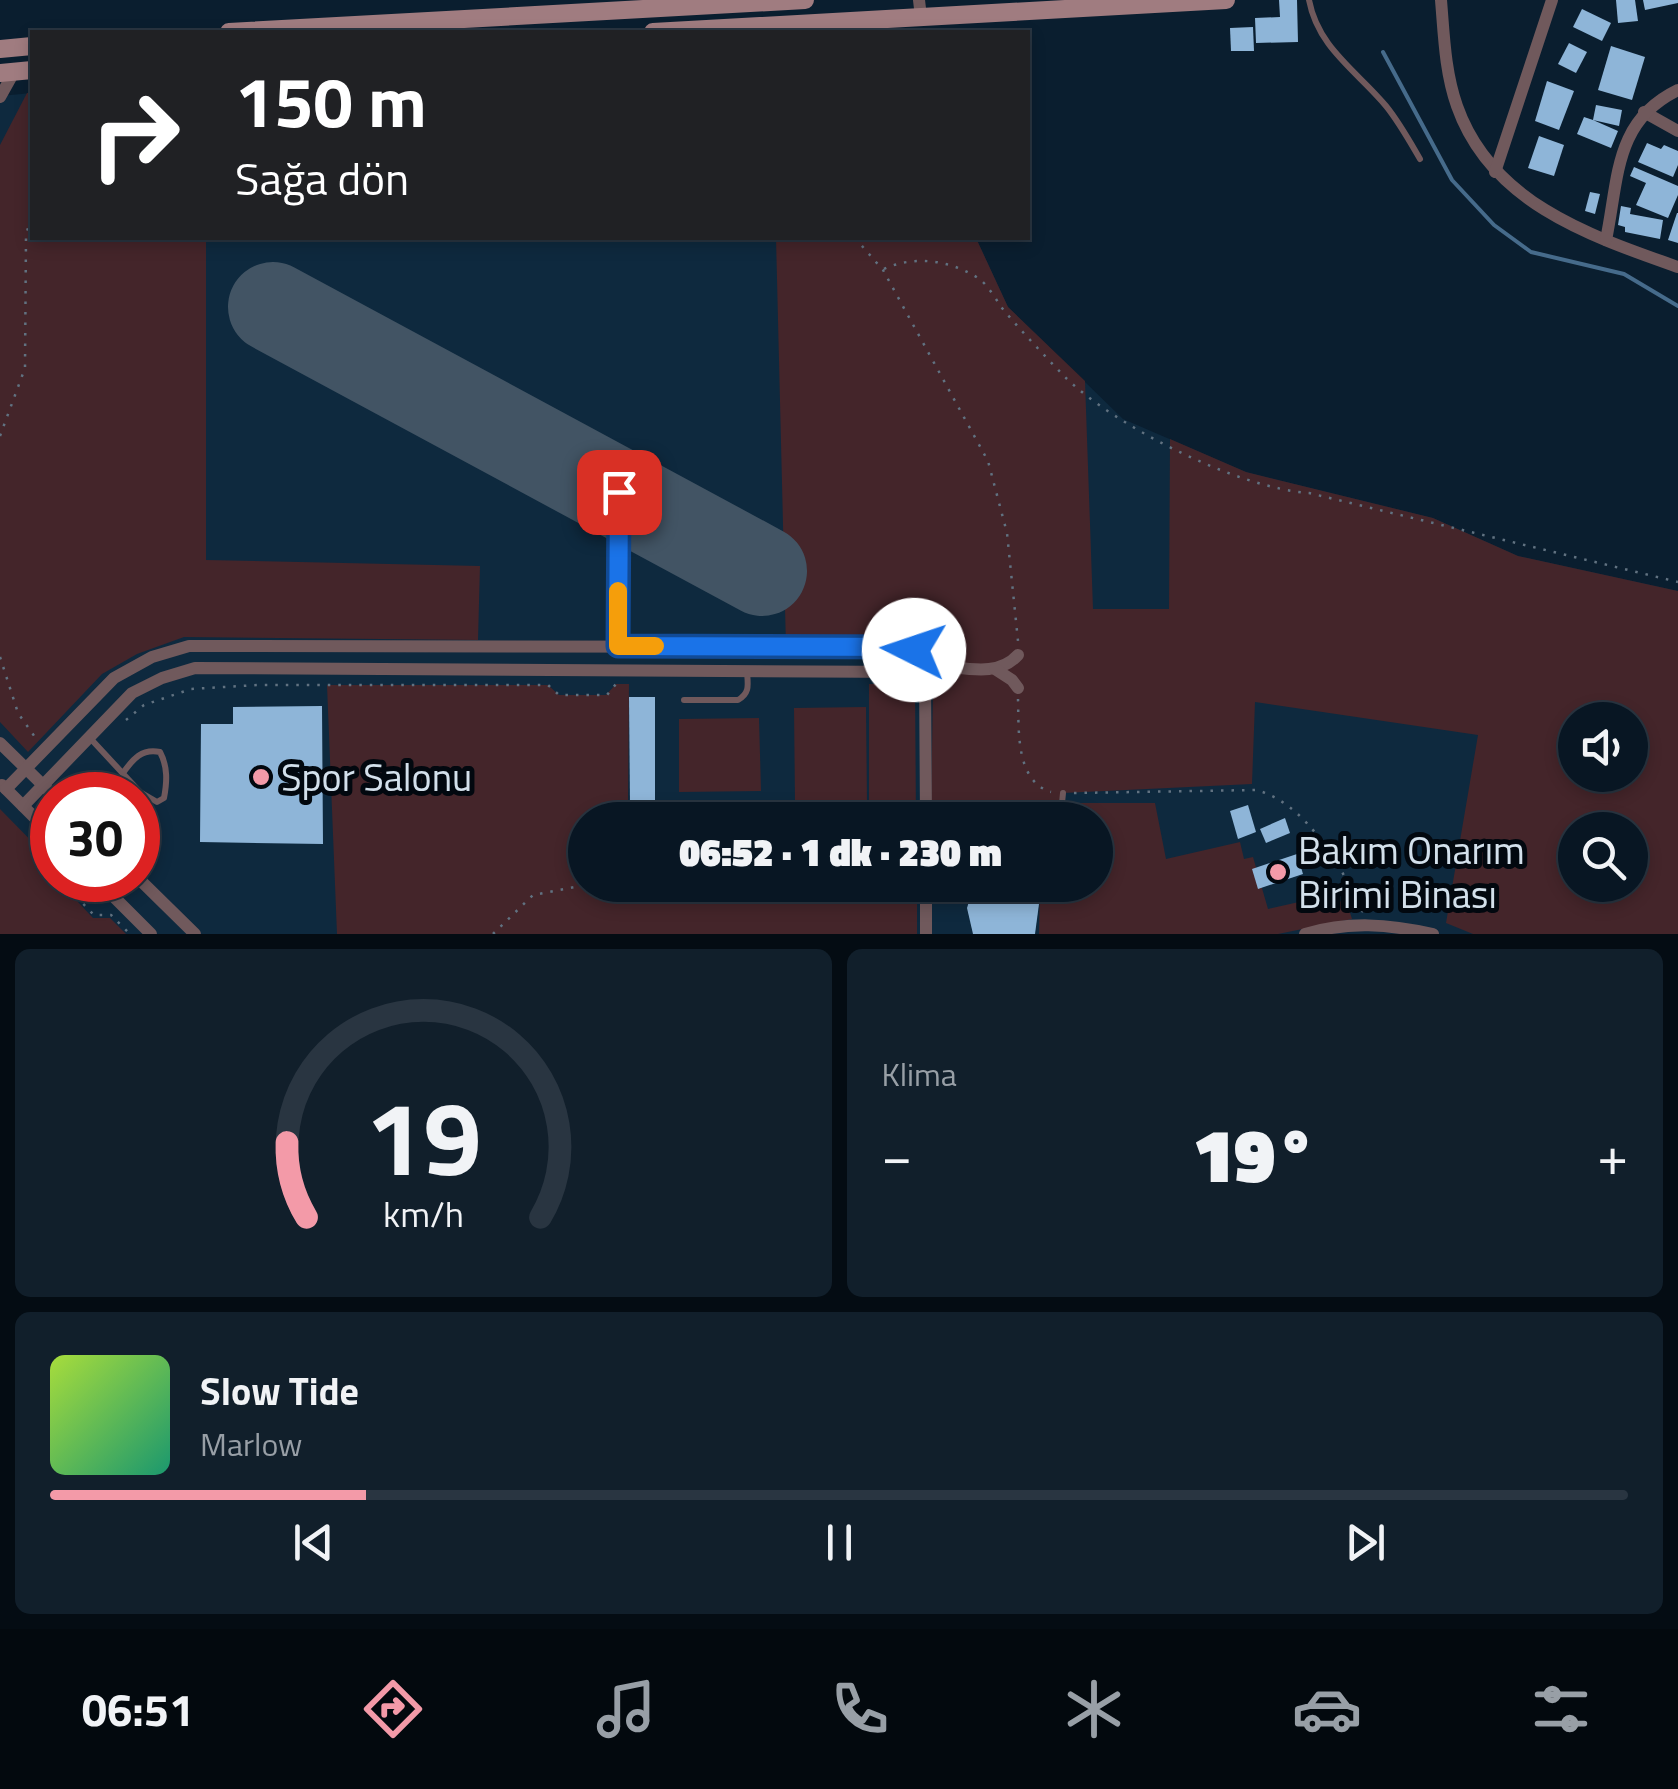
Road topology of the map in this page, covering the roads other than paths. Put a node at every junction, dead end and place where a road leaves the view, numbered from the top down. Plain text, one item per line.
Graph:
1 (806, 0) edge
2 (1226, 0) edge
3 (1309, 0) edge
4 (1442, 0) edge
5 (1552, 0) edge
6 (920, 8) edge
7 (264, 30) edge
8 (675, 30) edge
9 (30, 46) edge
10 (0, 49) edge
11 (16, 72) edge
12 (1678, 90) edge
13 (0, 97) edge
14 (1644, 112) junction
15 (1678, 132) edge
16 (1420, 159) dead end
17 (1495, 172) junction
18 (1606, 240) junction
19 (1678, 267) edge
20 (619, 492) dead end
21 (618, 646) junction
22 (747, 646) junction
23 (918, 647) junction
24 (1018, 655) road end
25 (940, 666) junction
26 (995, 669) junction
27 (618, 670) junction
28 (747, 671) junction
29 (920, 674) junction
30 (1018, 688) road end
31 (684, 700) dead end
32 (67, 726) junction
33 (86, 740) junction
34 (0, 743) edge
35 (25, 768) junction
36 (62, 772) edge
37 (122, 772) edge
38 (30, 773) edge
39 (123, 773) joint
40 (3, 786) edge
41 (1063, 793) road end
42 (30, 802) edge
43 (925, 802) edge
44 (1062, 802) edge
45 (23, 806) junction
46 (30, 813) edge
47 (160, 900) edge
48 (119, 902) edge
49 (926, 902) edge
50 (152, 934) edge
51 (194, 934) edge
52 (926, 934) edge
53 (1305, 934) edge
54 (1432, 934) edge

1 - 7 main road
2 - 6 main road
3 - 16 lane
4 - 17 street
5 - 17 street
6 - 8 main road
9 - 10 main road
11 - 13 street
12 - 14 street
14 - 15 street
14 - 18 street
17 - 18 street
18 - 19 street
20 - 21 lane
21 - 22 street
21 - 27 street
21 - 32 street
22 - 23 street
22 - 28 street
23 - 25 street
23 - 29 street
24 - 26 street
25 - 26 street
25 - 29 street
26 - 30 street
27 - 28 street
27 - 33 street
28 - 29 street
28 - 31 lane
29 - 43 street
32 - 33 street
32 - 35 street
33 - 36 street
33 - 37 lane
34 - 35 street
35 - 38 street
35 - 40 street
39 - 39 lane
40 - 45 street
41 - 44 lane
42 - 45 street
45 - 46 street
47 - 51 street
48 - 50 street
49 - 52 street
53 - 54 street

